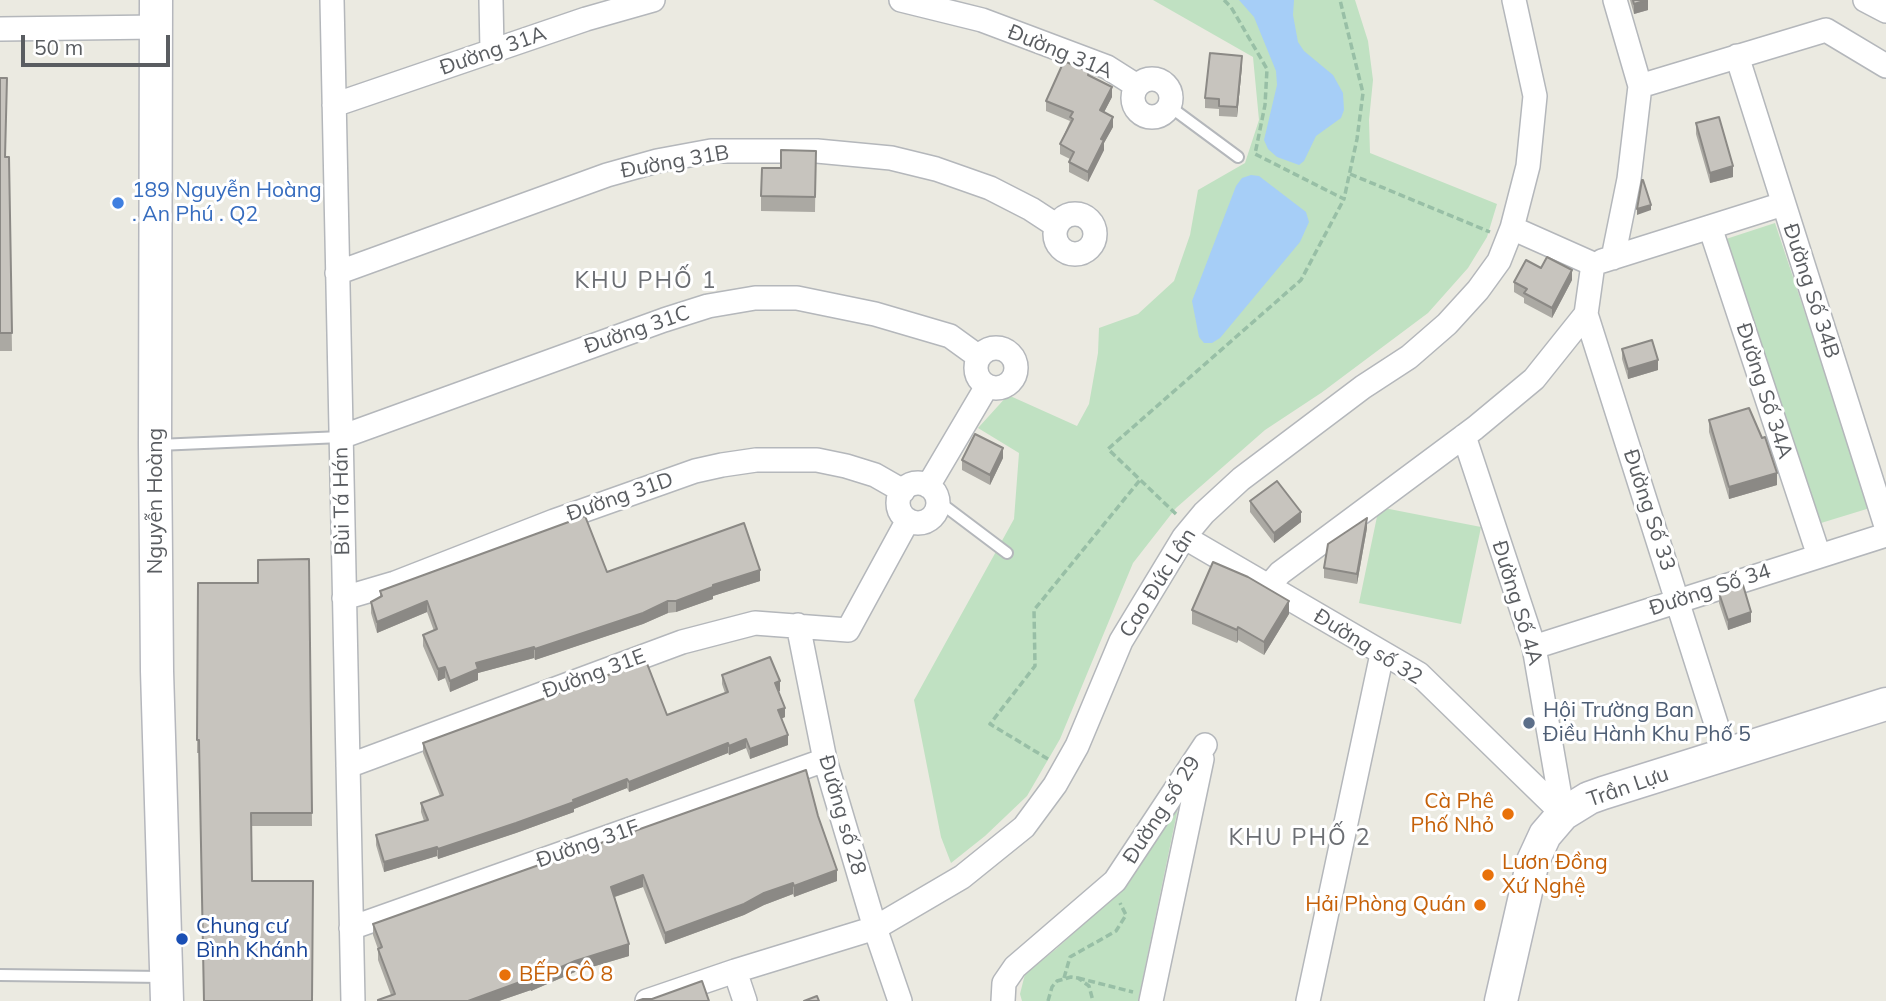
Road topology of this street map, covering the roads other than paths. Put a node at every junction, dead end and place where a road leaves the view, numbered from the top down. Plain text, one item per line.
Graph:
1 (332, 0) edge
2 (491, 0) edge
3 (651, 0) edge
4 (901, 0) edge
5 (1514, 0) edge
6 (1615, 0) edge
7 (1865, 0) edge
8 (960, 7) edge
9 (1886, 11) edge
10 (157, 13) edge
11 (0, 29) edge
12 (492, 51) junction
13 (1737, 56) junction
14 (1886, 66) edge
15 (1640, 86) junction
16 (334, 105) junction
17 (1169, 106) joint
18 (1238, 157) dead end
19 (1783, 204) junction
20 (1057, 226) dead end
21 (1710, 227) junction
22 (1510, 233) junction
23 (1603, 261) junction
24 (337, 273) junction
25 (1586, 314) junction
26 (979, 357) junction
27 (987, 386) junction
28 (1464, 436) junction
29 (341, 437) junction
30 (155, 445) junction
31 (903, 491) junction
32 (933, 494) junction
33 (908, 520) junction
34 (1886, 526) edge
35 (1187, 533) junction
36 (1886, 535) edge
37 (1007, 553) dead end
38 (1819, 556) junction
39 (1268, 587) junction
40 (344, 598) junction
41 (1678, 600) junction
42 (798, 625) junction
43 (1534, 646) junction
44 (1382, 654) junction
45 (1886, 704) edge
46 (1726, 755) junction
47 (825, 760) junction
48 (348, 766) junction
49 (1563, 814) junction
50 (351, 928) junction
51 (875, 928) junction
52 (734, 971) junction
53 (0, 975) edge
54 (166, 989) edge
55 (1152, 999) edge
56 (353, 1001) edge
57 (647, 1001) edge
58 (745, 1001) edge
59 (900, 1001) edge
60 (1003, 1001) edge
61 (1308, 1001) edge
62 (1501, 1001) edge

1 - 16 street, Bùi Tá Hán
2 - 12 street
3 - 12 street, Đường 31A
4 - 8 street, Đường 31A
5 - 22 street, Cao Đức Lân
6 - 15 street
7 - 9 street
8 - 17 street, Đường 31A
10 - 11 street
10 - 30 street, Nguyễn Hoàng
12 - 16 street, Đường 31A
13 - 14 street
13 - 15 street
13 - 19 street, Đường Số 34B
15 - 23 street, Đường Số 33
16 - 24 street, Bùi Tá Hán
17 - 18 lane
19 - 21 street
19 - 34 street, Đường Số 34B
20 - 24 street, Đường 31B
21 - 23 street
21 - 38 street, Đường Số 34A
22 - 23 street
22 - 35 street, Cao Đức Lân
23 - 25 street, Đường Số 33
24 - 29 street, Bùi Tá Hán
25 - 28 street
25 - 41 street, Đường Số 33
26 - 27 street
26 - 27 street
26 - 29 street, Đường 31C
27 - 32 street
28 - 39 street
28 - 43 street, Đường Số 4A
29 - 30 lane
29 - 40 street, Bùi Tá Hán
30 - 54 street, Nguyễn Hoàng
31 - 32 street
31 - 33 street
31 - 40 street, Đường 31D
32 - 33 street
32 - 37 lane
33 - 42 street, Đường 31E
35 - 39 street, Đường số 32
35 - 51 street, Cao Đức Lân
36 - 38 street, Đường Số 34
38 - 41 street, Đường Số 34
39 - 44 street, Đường số 32
40 - 48 street, Bùi Tá Hán
41 - 43 street, Đường Số 34
41 - 46 street, Đường Số 33
42 - 47 street, Đường số 28
42 - 48 street, Đường 31E
43 - 49 street, Đường Số 4A
44 - 49 street, Đường số 32
44 - 61 street
45 - 46 street, Trần Lựu
46 - 49 street, Trần Lựu
47 - 50 street, Đường 31F
47 - 51 street, Đường số 28
48 - 50 street, Bùi Tá Hán
49 - 62 street, Trần Lựu
50 - 56 street, Bùi Tá Hán
51 - 52 street, Cao Đức Lân
51 - 59 street, Đường số 28
52 - 57 street, Cao Đức Lân
52 - 58 street
53 - 54 lane
55 - 60 street, Đường số 29

